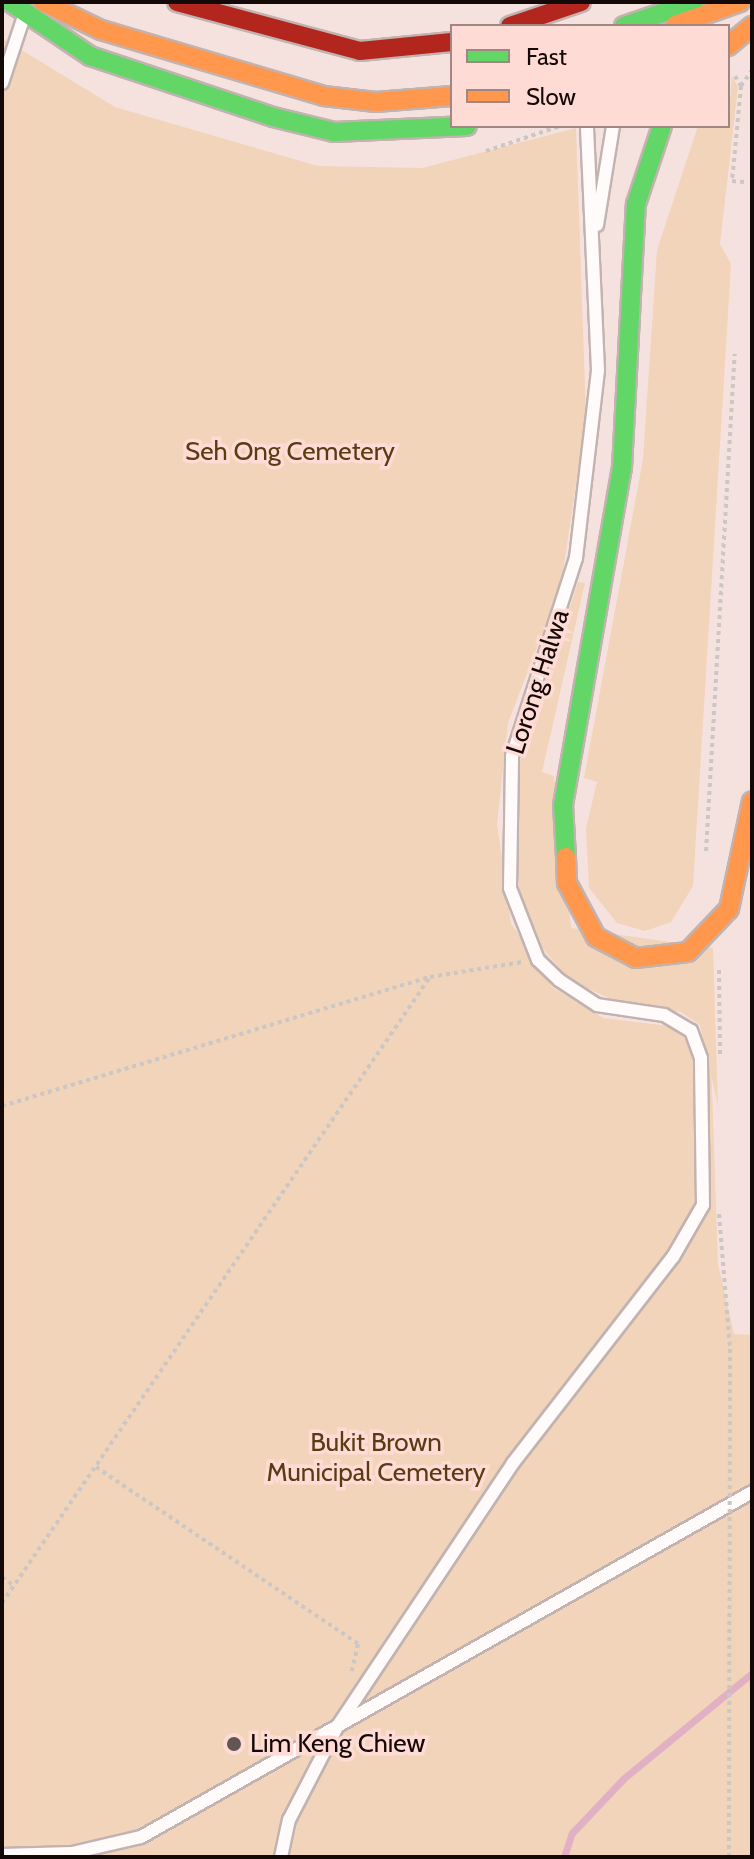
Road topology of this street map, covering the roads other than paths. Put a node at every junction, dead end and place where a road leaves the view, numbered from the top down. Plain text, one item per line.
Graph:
1 (10, 2) edge
2 (43, 2) edge
3 (69, 2) edge
4 (177, 2) edge
5 (581, 2) edge
6 (694, 2) edge
7 (740, 2) edge
8 (25, 16) junction
9 (516, 24) edge
10 (630, 24) edge
11 (678, 24) edge
12 (752, 26) edge
13 (450, 42) edge
14 (738, 56) edge
15 (450, 81) edge
16 (2, 83) edge
17 (450, 96) edge
18 (450, 128) edge
19 (587, 128) edge
20 (613, 128) edge
21 (661, 128) edge
22 (596, 228) junction
23 (752, 801) edge
24 (752, 1492) edge
25 (337, 1727) junction
26 (2, 1855) edge
27 (281, 1857) edge

1 - 8 main road
2 - 17 main road
3 - 15 main road
4 - 13 main road
5 - 9 main road
6 - 10 main road
7 - 11 main road
8 - 16 lane
8 - 18 main road
12 - 14 main road
19 - 22 lane, Lorong Halwa
20 - 22 lane, Lorong Halwa
21 - 23 main road
22 - 25 lane, Lorong Halwa
24 - 25 lane
25 - 26 lane
25 - 27 lane

